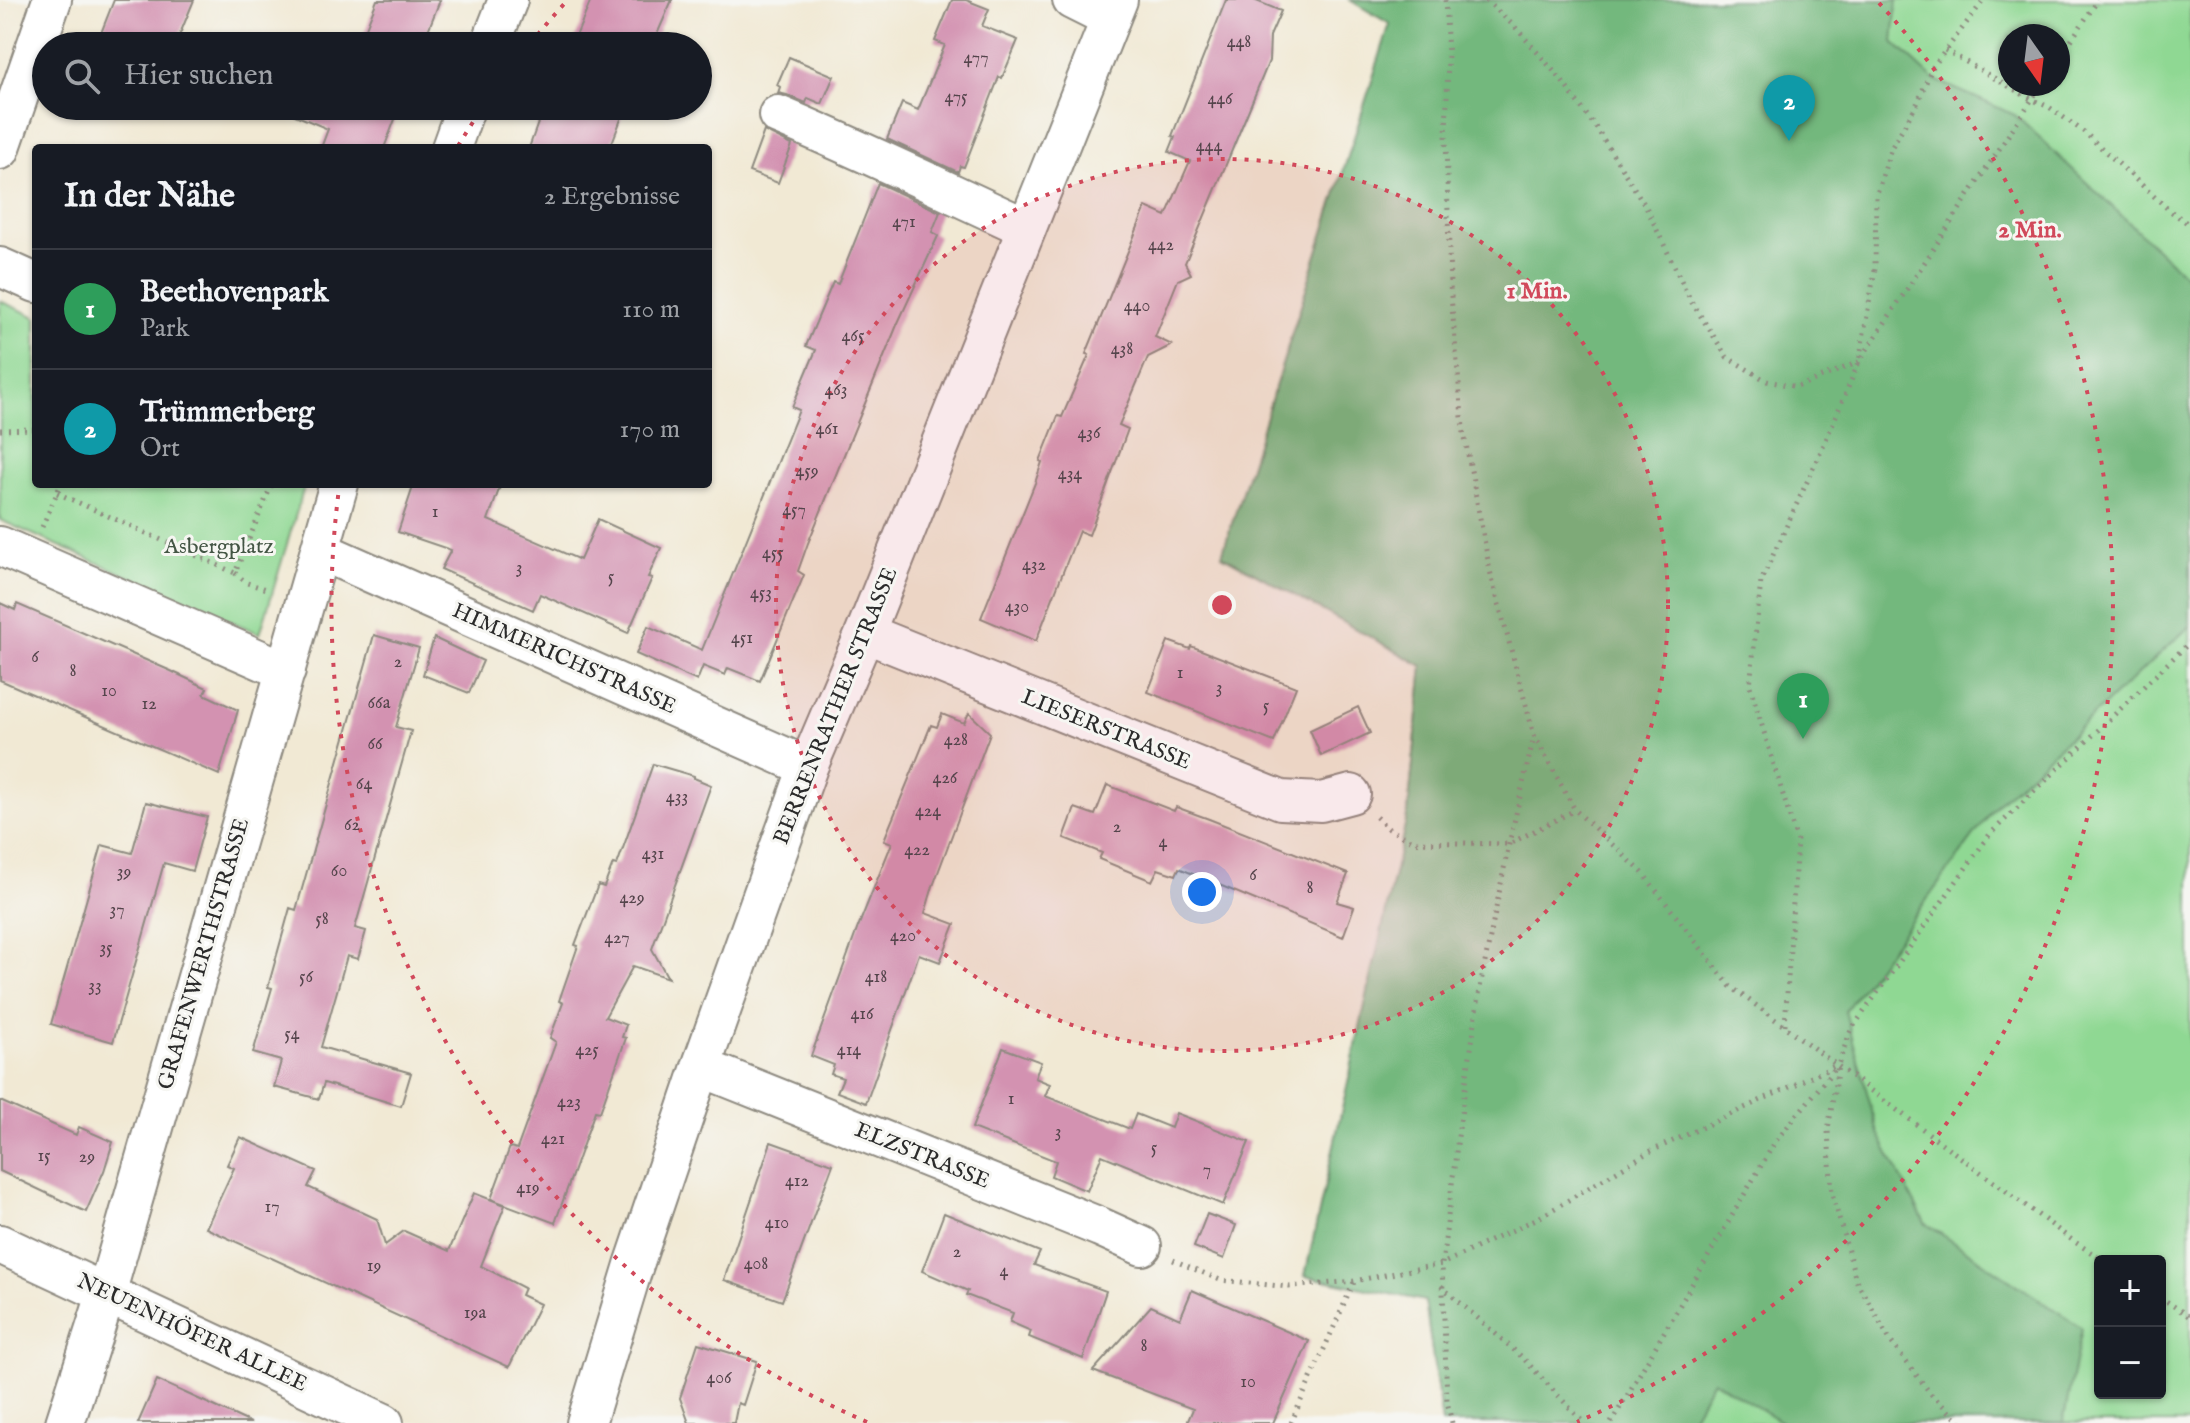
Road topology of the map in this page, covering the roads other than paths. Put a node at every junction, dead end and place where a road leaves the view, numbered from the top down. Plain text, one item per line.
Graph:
1 (52, 0) edge
2 (508, 0) edge
3 (1072, 0) edge
4 (1114, 9) edge
5 (41, 32) edge
6 (495, 32) edge
7 (32, 58) edge
8 (778, 115) dead end
9 (461, 120) edge
10 (452, 144) edge
11 (0, 150) edge
12 (1027, 228) junction
13 (0, 267) edge
14 (32, 281) edge
15 (338, 488) edge
16 (0, 546) edge
17 (321, 551) junction
18 (865, 633) junction
19 (286, 671) junction
20 (808, 767) junction
21 (1351, 794) road end
22 (701, 1067) junction
23 (0, 1244) edge
24 (1142, 1246) road end
25 (106, 1292) junction
26 (65, 1423) edge
27 (384, 1423) edge
28 (586, 1423) edge

1 - 5 street
2 - 6 street
3 - 4 street
4 - 12 street, BERRENRATHER STRASSE
7 - 11 street
8 - 12 street
9 - 10 street
12 - 18 street, BERRENRATHER STRASSE
13 - 14 street
15 - 17 street, GRAFENWERTHSTRASSE
16 - 19 street
17 - 19 street, GRAFENWERTHSTRASSE
17 - 20 street, HIMMERICHSTRASSE
18 - 20 street, BERRENRATHER STRASSE
18 - 21 street, LIESERSTRASSE
19 - 25 street, GRAFENWERTHSTRASSE
20 - 22 street, BERRENRATHER STRASSE
22 - 24 street, ELZSTRASSE
22 - 28 street, BERRENRATHER STRASSE
23 - 25 street, NEUENHÖFER ALLEE
25 - 26 street, GRAFENWERTHSTRASSE
25 - 27 street, NEUENHÖFER ALLEE

